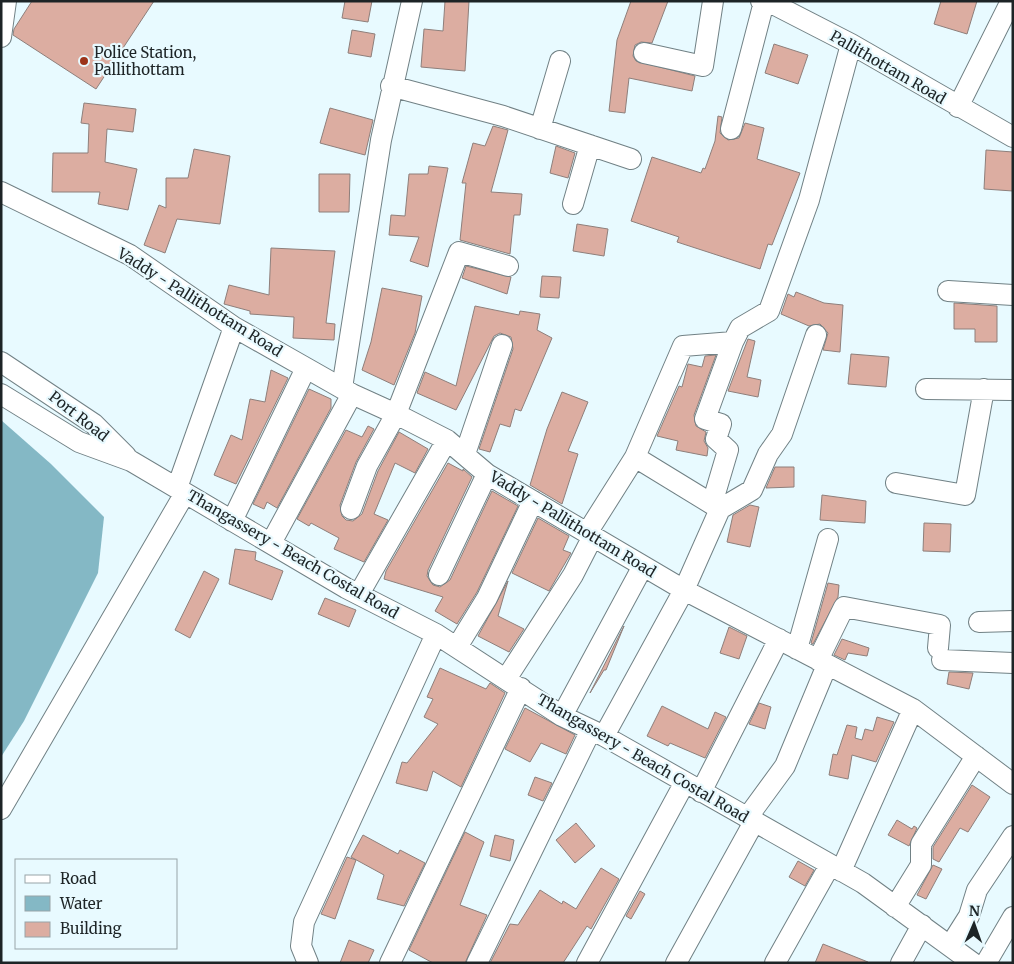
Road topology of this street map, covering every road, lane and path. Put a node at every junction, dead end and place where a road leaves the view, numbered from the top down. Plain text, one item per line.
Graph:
1 (6, 1) edge
2 (412, 1) edge
3 (713, 1) edge
4 (1011, 1) edge
5 (763, 2) edge
6 (1, 36) edge
7 (851, 44) junction
8 (644, 53) dead end
9 (560, 61) dead end
10 (391, 86) junction
11 (958, 107) junction
12 (540, 129) junction
13 (731, 129) dead end
14 (1013, 137) edge
15 (590, 145) junction
16 (631, 159) dead end
17 (1, 192) edge
18 (573, 204) dead end
19 (508, 266) dead end
20 (948, 291) dead end
21 (1013, 295) edge
22 (234, 327) junction
23 (816, 335) dead end
24 (733, 342) junction
25 (502, 344) dead end
26 (1, 362) edge
27 (306, 368) junction
28 (926, 388) dead end
29 (984, 389) junction
30 (1013, 390) edge
31 (347, 391) junction
32 (1, 394) edge
33 (396, 414) junction
34 (447, 440) junction
35 (465, 454) junction
36 (635, 457) junction
37 (131, 461) junction
38 (487, 474) junction
39 (896, 483) dead end
40 (181, 490) junction
41 (533, 501) junction
42 (716, 506) junction
43 (350, 509) dead end
44 (232, 521) junction
45 (590, 535) junction
46 (828, 540) dead end
47 (271, 544) junction
48 (643, 566) junction
49 (439, 575) dead end
50 (684, 590) junction
51 (359, 594) junction
52 (1013, 620) edge
53 (980, 622) dead end
54 (436, 634) junction
55 (779, 639) junction
56 (457, 647) junction
57 (797, 649) junction
58 (823, 662) junction
59 (1013, 663) edge
60 (513, 683) junction
61 (913, 709) junction
62 (562, 716) junction
63 (598, 733) junction
64 (976, 756) junction
65 (1013, 784) edge
66 (693, 787) junction
67 (1, 809) edge
68 (751, 820) junction
69 (1013, 836) edge
70 (836, 868) junction
71 (896, 906) junction
72 (1013, 917) edge
73 (922, 925) junction
74 (950, 946) junction
75 (308, 963) edge
76 (390, 963) edge
77 (477, 963) edge
78 (587, 963) edge
79 (676, 963) edge
80 (775, 963) edge
81 (901, 963) edge
82 (974, 963) edge
83 (986, 963) edge

1 - 6 street
2 - 10 street
3 - 8 street
4 - 11 street
5 - 7 street, Pallithottam Road
5 - 13 street
7 - 11 street, Pallithottam Road
7 - 24 street
9 - 12 street
10 - 12 street
10 - 31 street
11 - 14 street, Pallithottam Road
12 - 15 street
15 - 16 street
15 - 18 street
17 - 22 street, Vaddy - Pallithottam Road
19 - 33 street
20 - 21 street
22 - 27 street, Vaddy - Pallithottam Road
22 - 40 street, Thangassery - Beach Costal Road
23 - 42 street
24 - 36 street
24 - 42 street
25 - 35 street
26 - 37 street, Port Road
27 - 31 street, Vaddy - Pallithottam Road
27 - 44 street
28 - 29 street
29 - 30 street
29 - 39 street
31 - 33 street, Vaddy - Pallithottam Road
31 - 47 street
32 - 37 street, Port Road
33 - 34 street, Vaddy - Pallithottam Road
33 - 43 street
34 - 35 street, Vaddy - Pallithottam Road
34 - 51 street
35 - 38 street, Vaddy - Pallithottam Road
36 - 42 street
36 - 45 street
37 - 40 street, Thangassery - Beach Costal Road
38 - 41 street, Vaddy - Pallithottam Road
38 - 49 street
40 - 44 street, Thangassery - Beach Costal Road
40 - 67 street
41 - 45 street, Vaddy - Pallithottam Road
41 - 56 street
42 - 50 street
44 - 47 street, Thangassery - Beach Costal Road
45 - 48 street, Vaddy - Pallithottam Road
45 - 60 street
46 - 57 street
47 - 51 street, Thangassery - Beach Costal Road
48 - 50 street, Vaddy - Pallithottam Road
48 - 62 street
50 - 55 street, Vaddy - Pallithottam Road
50 - 63 street
51 - 54 street, Thangassery - Beach Costal Road
52 - 53 street
54 - 56 street, Thangassery - Beach Costal Road
54 - 75 street
55 - 57 street, Vaddy - Pallithottam Road
55 - 66 street
56 - 60 street, Thangassery - Beach Costal Road
57 - 58 street, Vaddy - Pallithottam Road
58 - 59 street
58 - 61 street, Vaddy - Pallithottam Road
58 - 68 street
60 - 62 street, Thangassery - Beach Costal Road
60 - 76 street
61 - 64 street, Vaddy - Pallithottam Road
61 - 70 street
62 - 63 street, Thangassery - Beach Costal Road
63 - 66 street, Thangassery - Beach Costal Road
63 - 77 street
64 - 65 street, Vaddy - Pallithottam Road
64 - 71 street
66 - 68 street, Thangassery - Beach Costal Road
66 - 78 street
68 - 70 street, Thangassery - Beach Costal Road
68 - 79 street
69 - 74 street
70 - 71 street, Thangassery - Beach Costal Road
70 - 80 street
71 - 73 street, Thangassery - Beach Costal Road
72 - 83 street
73 - 74 street, Thangassery - Beach Costal Road
73 - 81 street
74 - 82 street, Thangassery - Beach Costal Road

